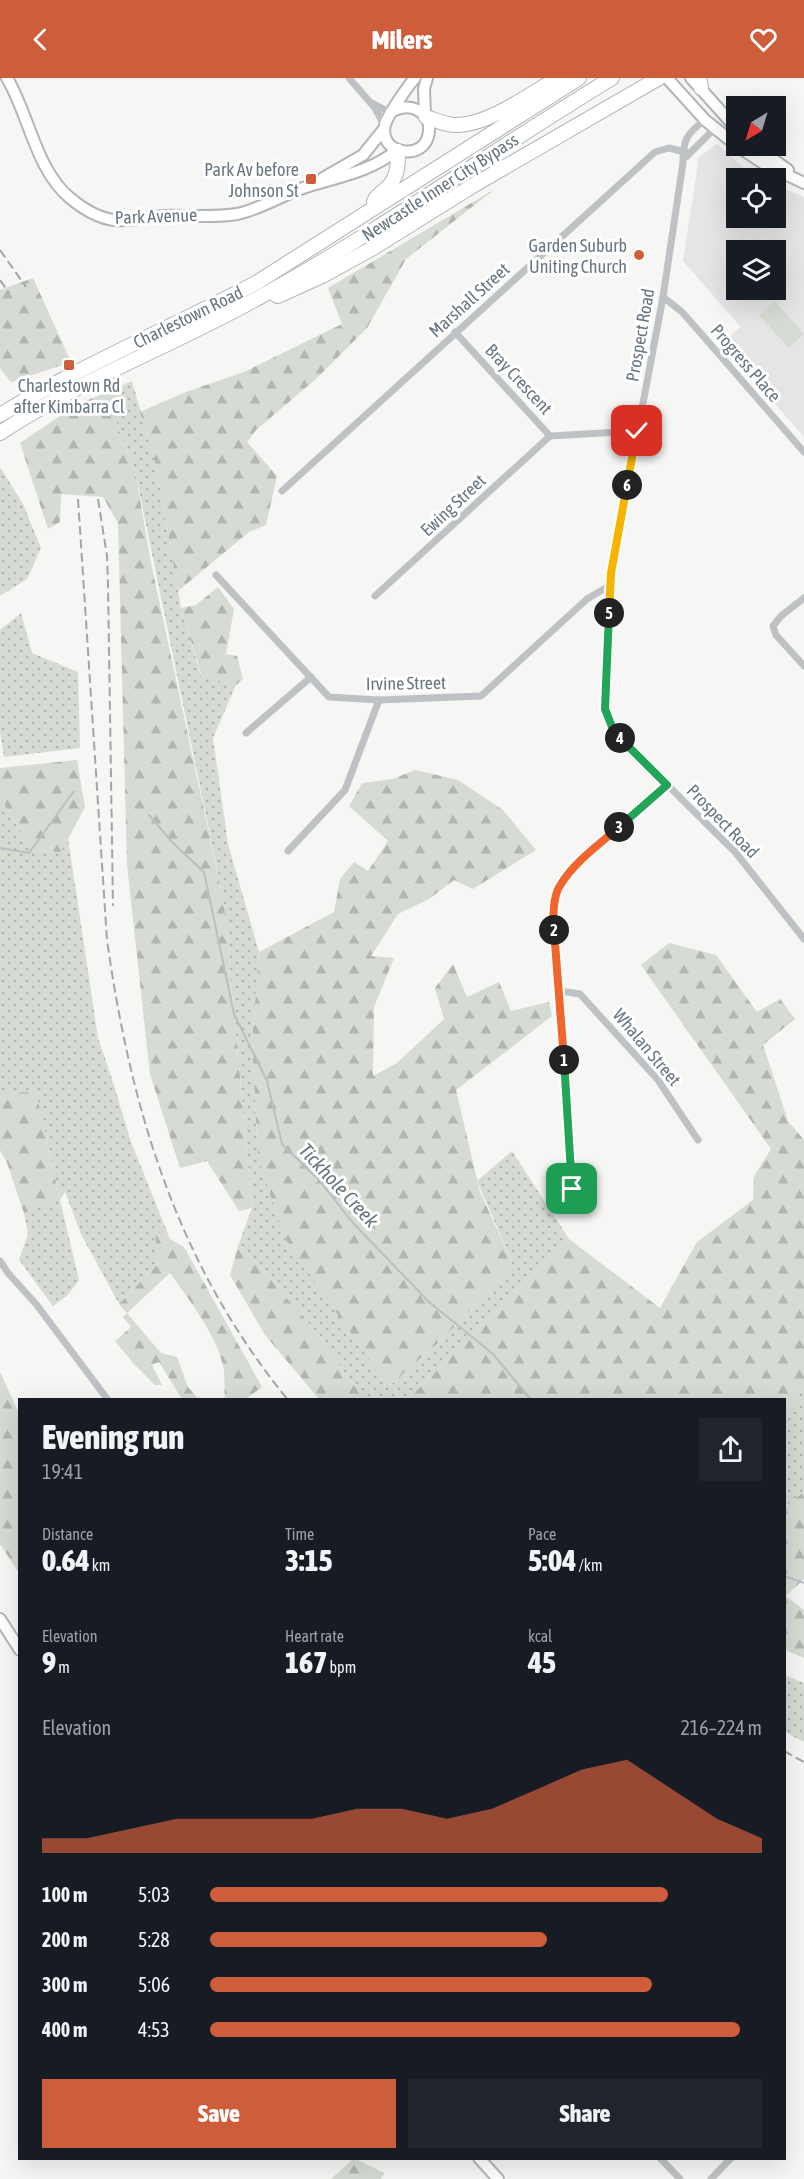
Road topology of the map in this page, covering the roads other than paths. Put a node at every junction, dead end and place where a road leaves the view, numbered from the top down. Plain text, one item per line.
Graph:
1 (7, 78) edge
2 (349, 78) edge
3 (415, 78) edge
4 (427, 78) edge
5 (558, 78) edge
6 (579, 78) edge
7 (612, 78) edge
8 (658, 78) edge
9 (667, 78) edge
10 (691, 78) edge
11 (700, 83) edge
12 (367, 100) junction
13 (392, 112) junction
14 (724, 115) junction
15 (425, 116) junction
16 (705, 120) junction
17 (384, 127) junction
18 (715, 128) junction
19 (726, 136) edge
20 (398, 151) junction
21 (686, 151) junction
22 (753, 156) edge
23 (768, 156) edge
24 (804, 182) edge
25 (307, 187) junction
26 (371, 210) junction
27 (268, 293) junction
28 (663, 297) junction
29 (455, 332) junction
30 (0, 415) edge
31 (15, 423) junction
32 (0, 428) edge
33 (637, 431) junction
34 (0, 433) edge
35 (550, 436) junction
36 (804, 452) edge
37 (282, 491) dead end
38 (216, 575) dead end
39 (609, 586) junction
40 (375, 596) dead end
41 (804, 598) edge
42 (804, 666) edge
43 (311, 677) junction
44 (379, 700) junction
45 (246, 733) dead end
46 (667, 785) junction
47 (288, 851) dead end
48 (804, 939) edge
49 (560, 991) junction
50 (698, 1140) dead end
51 (572, 1189) dead end
52 (0, 1261) edge
53 (106, 1398) edge
54 (0, 1619) edge
55 (18, 1647) edge
56 (481, 2160) edge
57 (662, 2160) edge
58 (729, 2160) edge
59 (498, 2179) edge
60 (680, 2179) edge
61 (711, 2179) edge

1 - 25 main road, Park Avenue
2 - 12 street
3 - 13 main road
4 - 15 main road
5 - 15 highway
6 - 26 highway, Newcastle Inner City Bypass
7 - 27 highway, Newcastle Inner City Bypass
8 - 27 highway
9 - 16 main road
10 - 11 main road
11 - 14 main road
12 - 13 street
12 - 17 street
13 - 15 main road
13 - 17 main road
14 - 16 main road
14 - 18 main road
15 - 20 main road
16 - 18 main road
16 - 21 street
17 - 20 main road
17 - 25 main road, Park Avenue
18 - 19 main road
18 - 21 street
20 - 25 main road, Park Avenue
20 - 26 highway
21 - 28 street, Prospect Road
21 - 29 street, Marshall Street
22 - 24 main road
23 - 24 main road
26 - 30 highway, Charlestown Road
27 - 31 highway, Charlestown Road
28 - 33 street, Prospect Road
28 - 36 street, Progress Place
29 - 35 street, Bray Crescent
29 - 37 street, Marshall Street
31 - 32 street, Charlestown Road
31 - 34 highway, Charlestown Road
33 - 35 street, Bray Crescent
33 - 39 street, Prospect Road
35 - 40 street, Ewing Street
38 - 43 street, Irvine Street
39 - 44 street, Irvine Street
39 - 46 street, Prospect Road
41 - 42 street
43 - 44 street, Irvine Street
43 - 45 street
44 - 47 street
46 - 48 street, Prospect Road
46 - 49 street
49 - 50 street, Whalan Street
49 - 51 street
52 - 53 street
54 - 55 main road
56 - 59 main road
57 - 60 street
58 - 61 street

